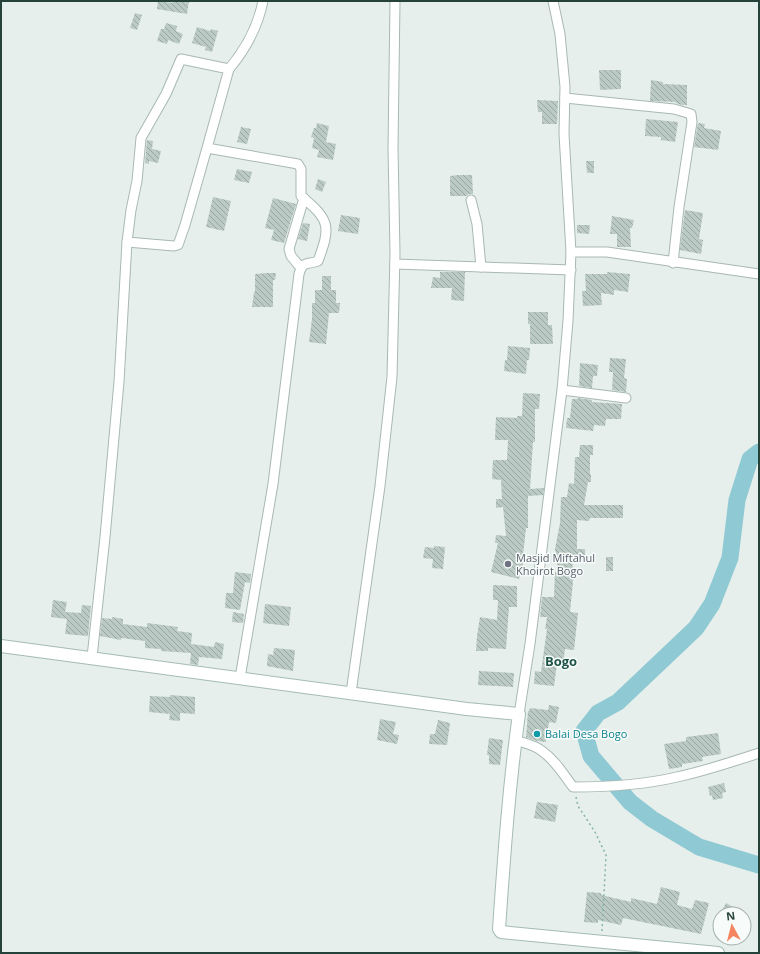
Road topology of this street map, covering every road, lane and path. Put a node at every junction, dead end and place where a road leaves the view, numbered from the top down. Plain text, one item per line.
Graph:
1 (263, 1) edge
2 (395, 1) edge
3 (553, 1) edge
4 (229, 69) junction
5 (565, 98) junction
6 (207, 148) junction
7 (304, 198) junction
8 (471, 200) dead end
9 (127, 242) junction
10 (572, 252) junction
11 (673, 263) junction
12 (395, 264) junction
13 (482, 267) junction
14 (301, 268) junction
15 (571, 270) junction
16 (759, 274) edge
17 (562, 390) junction
18 (626, 398) dead end
19 (1, 646) edge
20 (92, 657) junction
21 (240, 678) junction
22 (351, 693) junction
23 (519, 714) junction
24 (515, 740) junction
25 (759, 753) edge
26 (573, 787) junction
27 (602, 942) junction
28 (718, 953) edge

1 - 4 street
2 - 12 street
3 - 5 street
4 - 6 street
4 - 9 street
5 - 10 street
5 - 11 street
6 - 7 street
6 - 9 street
7 - 14 street
7 - 14 street
8 - 13 street
9 - 20 street
10 - 11 street
10 - 15 street
11 - 16 street
12 - 13 street
12 - 22 street
13 - 15 street
14 - 21 street
15 - 17 street
17 - 18 street
17 - 23 street
19 - 20 street
20 - 21 street
21 - 22 street
22 - 23 street
23 - 24 street
24 - 26 street
24 - 27 street
25 - 26 street
26 - 27 path
27 - 28 street

